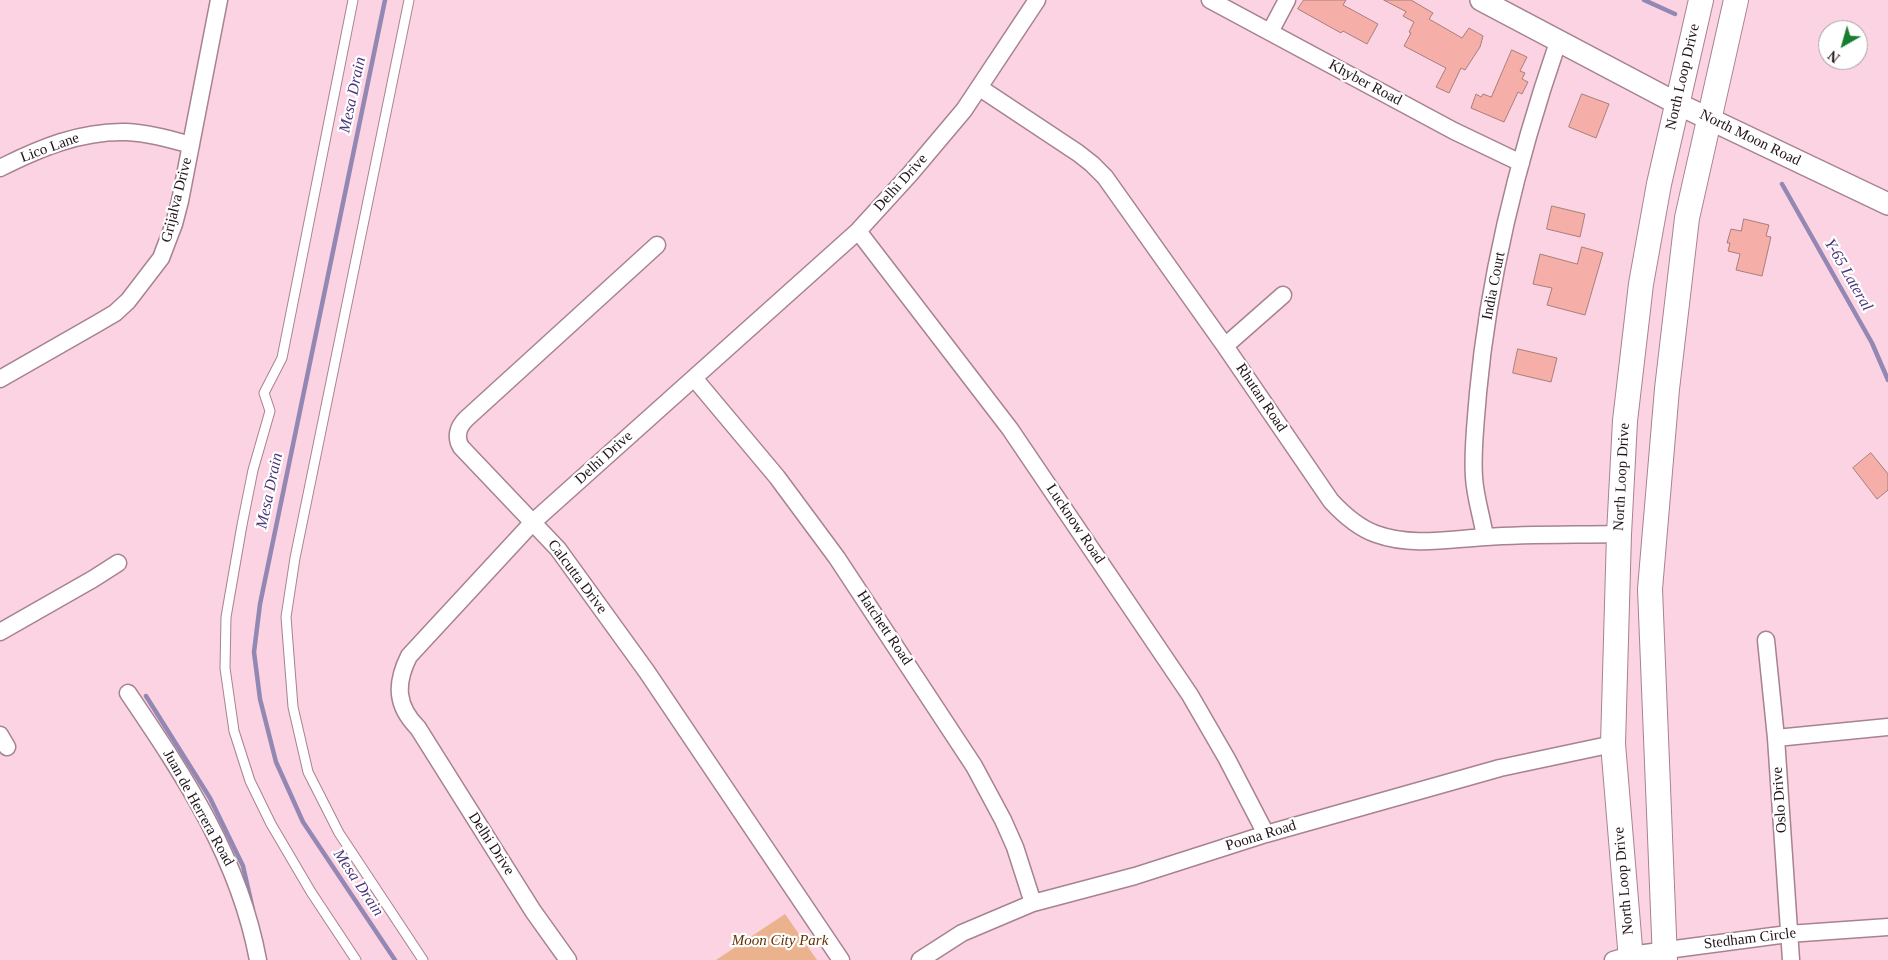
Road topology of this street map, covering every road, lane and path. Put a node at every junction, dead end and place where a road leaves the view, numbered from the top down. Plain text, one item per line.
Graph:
1 (219, 0) edge
2 (353, 0) edge
3 (409, 0) edge
4 (1037, 0) edge
5 (1210, 0) edge
6 (1287, 0) edge
7 (1481, 0) edge
8 (1701, 0) edge
9 (1736, 0) edge
10 (1270, 32) junction
11 (1558, 42) junction
12 (980, 88) junction
13 (1678, 104) junction
14 (1709, 118) junction
15 (191, 145) junction
16 (1521, 163) junction
17 (0, 168) edge
18 (1888, 204) edge
19 (858, 231) junction
20 (657, 245) dead end
21 (1283, 296) dead end
22 (1224, 346) junction
23 (694, 378) junction
24 (0, 379) edge
25 (533, 522) junction
26 (1619, 534) junction
27 (1485, 537) junction
28 (118, 563) dead end
29 (0, 632) edge
30 (1766, 640) dead end
31 (128, 693) dead end
32 (1888, 727) edge
33 (1776, 738) junction
34 (1613, 744) junction
35 (1266, 834) junction
36 (1033, 903) junction
37 (1888, 927) edge
38 (1788, 934) junction
39 (1665, 955) edge
40 (1625, 958) edge
41 (258, 960) edge
42 (356, 960) edge
43 (423, 960) edge
44 (568, 960) edge
45 (841, 960) edge
46 (920, 960) edge
47 (1791, 960) edge

1 - 15 street, Grijalva Drive
2 - 42 lane
3 - 43 lane
4 - 12 street, Delhi Drive
5 - 10 street, Khyber Road
6 - 10 street
7 - 11 street, North Moon Road
8 - 13 main road, North Loop Drive
9 - 14 main road
10 - 16 street, Khyber Road
11 - 13 street, North Moon Road
11 - 16 street, India Court
12 - 19 street, Delhi Drive
12 - 22 street, Rhutan Road
13 - 14 street, North Moon Road
13 - 26 main road, North Loop Drive
14 - 18 street, North Moon Road
14 - 39 main road
15 - 17 street, Lico Lane
15 - 24 street, Grijalva Drive
16 - 27 street, India Court
19 - 23 street, Delhi Drive
19 - 35 street, Lucknow Road
20 - 25 street, Calcutta Drive
21 - 22 street
22 - 27 street, Rhutan Road
23 - 25 street, Delhi Drive
23 - 36 street, Hatchett Road
25 - 44 street, Delhi Drive
25 - 45 street, Calcutta Drive
26 - 27 street, Rhutan Road
26 - 34 main road, North Loop Drive
28 - 29 street
30 - 33 street, Oslo Drive
31 - 41 street, Juan de Herrera Road
32 - 33 street
33 - 38 street, Oslo Drive
34 - 35 street, Poona Road
34 - 40 main road, North Loop Drive
35 - 36 street, Poona Road
36 - 46 street, Poona Road
37 - 38 street, Stedham Circle
38 - 39 street, Stedham Circle
38 - 47 street, Oslo Drive
39 - 40 street, Stedham Circle

